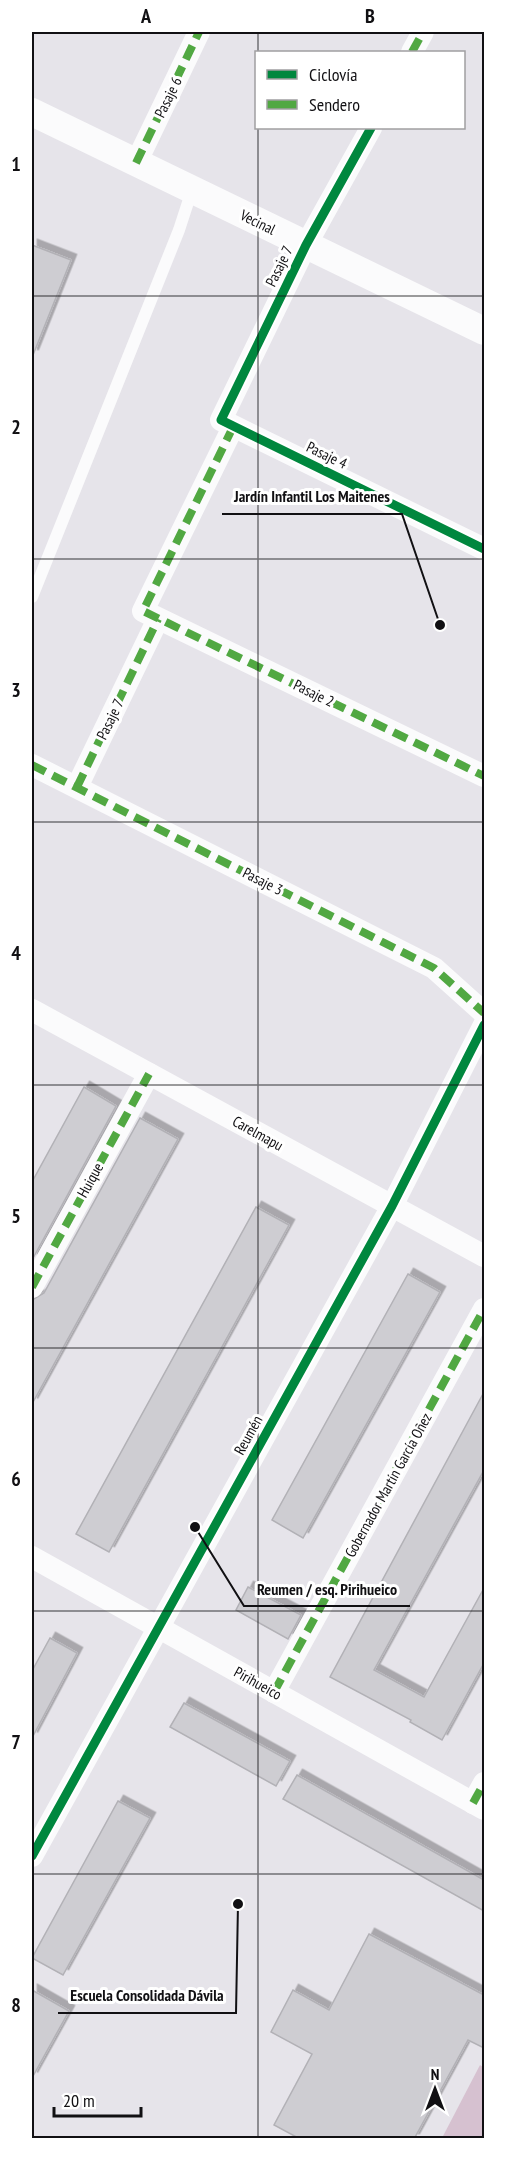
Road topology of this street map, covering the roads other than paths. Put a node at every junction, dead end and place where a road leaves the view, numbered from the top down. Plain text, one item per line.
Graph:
1 (199, 32) edge
2 (423, 32) edge
3 (413, 51) edge
4 (32, 112) edge
5 (369, 129) edge
6 (136, 163) junction
7 (192, 190) junction
8 (306, 245) junction
9 (484, 331) edge
10 (227, 423) junction
11 (484, 549) edge
12 (32, 597) edge
13 (150, 615) junction
14 (32, 765) edge
15 (484, 776) edge
16 (77, 787) junction
17 (32, 1010) edge
18 (484, 1013) edge
19 (484, 1025) edge
20 (149, 1074) junction
21 (392, 1206) junction
22 (484, 1256) edge
23 (32, 1287) edge
24 (484, 1309) edge
25 (32, 1557) edge
26 (158, 1628) junction
27 (274, 1692) junction
28 (484, 1783) edge
29 (479, 1806) edge
30 (32, 1856) edge

1 - 6 street, Pasaje 6
2 - 3 street
4 - 6 street, Vecinal
5 - 8 street, Pasaje 7
6 - 7 street, Vecinal
7 - 8 street, Vecinal
7 - 12 lane
8 - 9 street, Vecinal
8 - 10 street, Pasaje 7
10 - 11 street, Pasaje 4
10 - 13 street, Pasaje 7
13 - 15 street, Pasaje 2
13 - 16 street, Pasaje 7
14 - 16 street, Pasaje 3
16 - 18 street, Pasaje 3
17 - 20 street, Carelmapu
19 - 21 street, Reumén
20 - 21 street, Carelmapu
20 - 23 street, Huique
21 - 22 street, Carelmapu
21 - 26 street, Reumén
24 - 27 street, Gobernador Martín García Oñez
25 - 26 street, Pirihueico
26 - 27 street, Pirihueico
26 - 30 street, Reumén
27 - 29 street, Pirihueico
28 - 29 street

